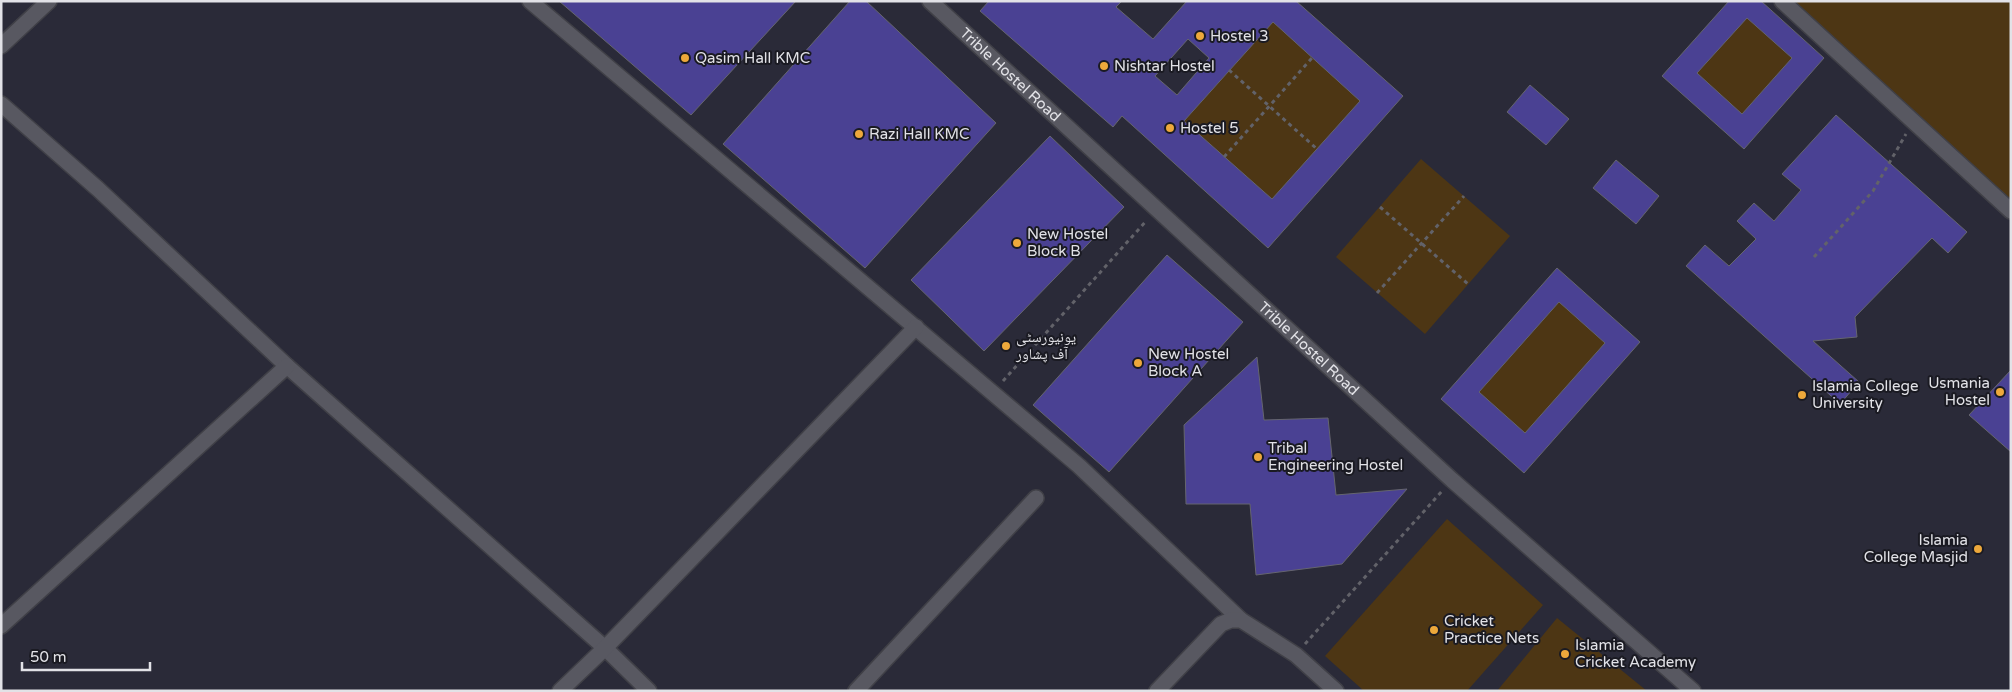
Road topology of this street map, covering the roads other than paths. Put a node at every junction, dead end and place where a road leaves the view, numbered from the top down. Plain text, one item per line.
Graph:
1 (49, 1) edge
2 (530, 1) edge
3 (930, 1) edge
4 (1782, 1) edge
5 (1, 46) edge
6 (1, 104) edge
7 (2011, 210) edge
8 (916, 327) junction
9 (287, 366) junction
10 (1036, 498) dead end
11 (1241, 620) junction
12 (1, 626) edge
13 (605, 648) junction
14 (560, 691) edge
15 (649, 691) edge
16 (856, 691) edge
17 (1156, 691) edge
18 (1336, 691) edge
19 (1693, 691) edge

1 - 5 street
2 - 8 street
3 - 19 street, Trible Hostel Road
4 - 7 street
6 - 9 street
8 - 11 street
8 - 13 street
9 - 12 street
9 - 13 street
10 - 16 street
11 - 17 street
11 - 18 street
13 - 14 street
13 - 15 street

